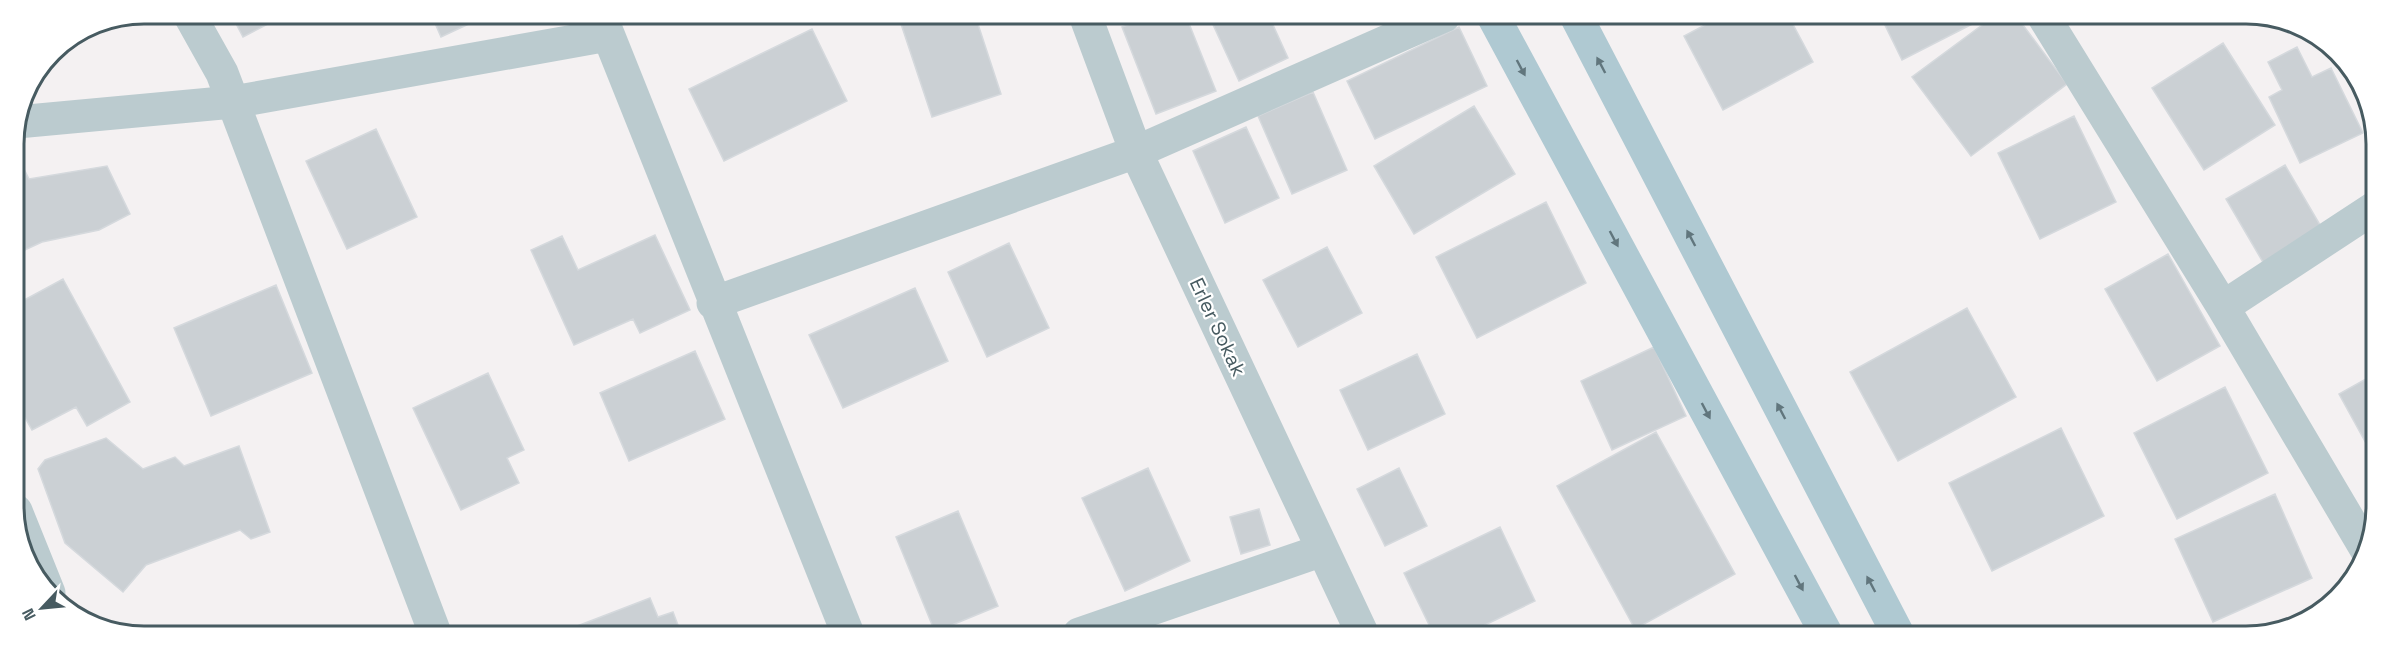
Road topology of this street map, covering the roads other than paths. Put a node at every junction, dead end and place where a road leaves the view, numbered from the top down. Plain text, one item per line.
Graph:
1 (195, 24) edge
2 (1088, 24) edge
3 (1426, 24) edge
4 (1497, 24) edge
5 (1580, 24) edge
6 (2048, 24) edge
7 (604, 25) edge
8 (233, 102) junction
9 (26, 121) edge
10 (1136, 152) junction
11 (2366, 213) edge
12 (713, 303) junction
13 (2223, 308) junction
14 (2361, 540) edge
15 (1323, 550) junction
16 (432, 626) edge
17 (845, 626) edge
18 (1102, 626) edge
19 (1359, 626) edge
20 (1822, 626) edge
21 (1894, 626) edge

1 - 8 street
2 - 10 street, Erler Sokak
3 - 10 street
4 -> 20 main road
21 -> 5 main road
6 - 13 street
7 - 8 street
7 - 12 street
8 - 9 street
8 - 16 street
10 - 12 street
10 - 15 street, Erler Sokak
11 - 13 street
12 - 17 street
13 - 14 street
15 - 18 street
15 - 19 street, Erler Sokak

